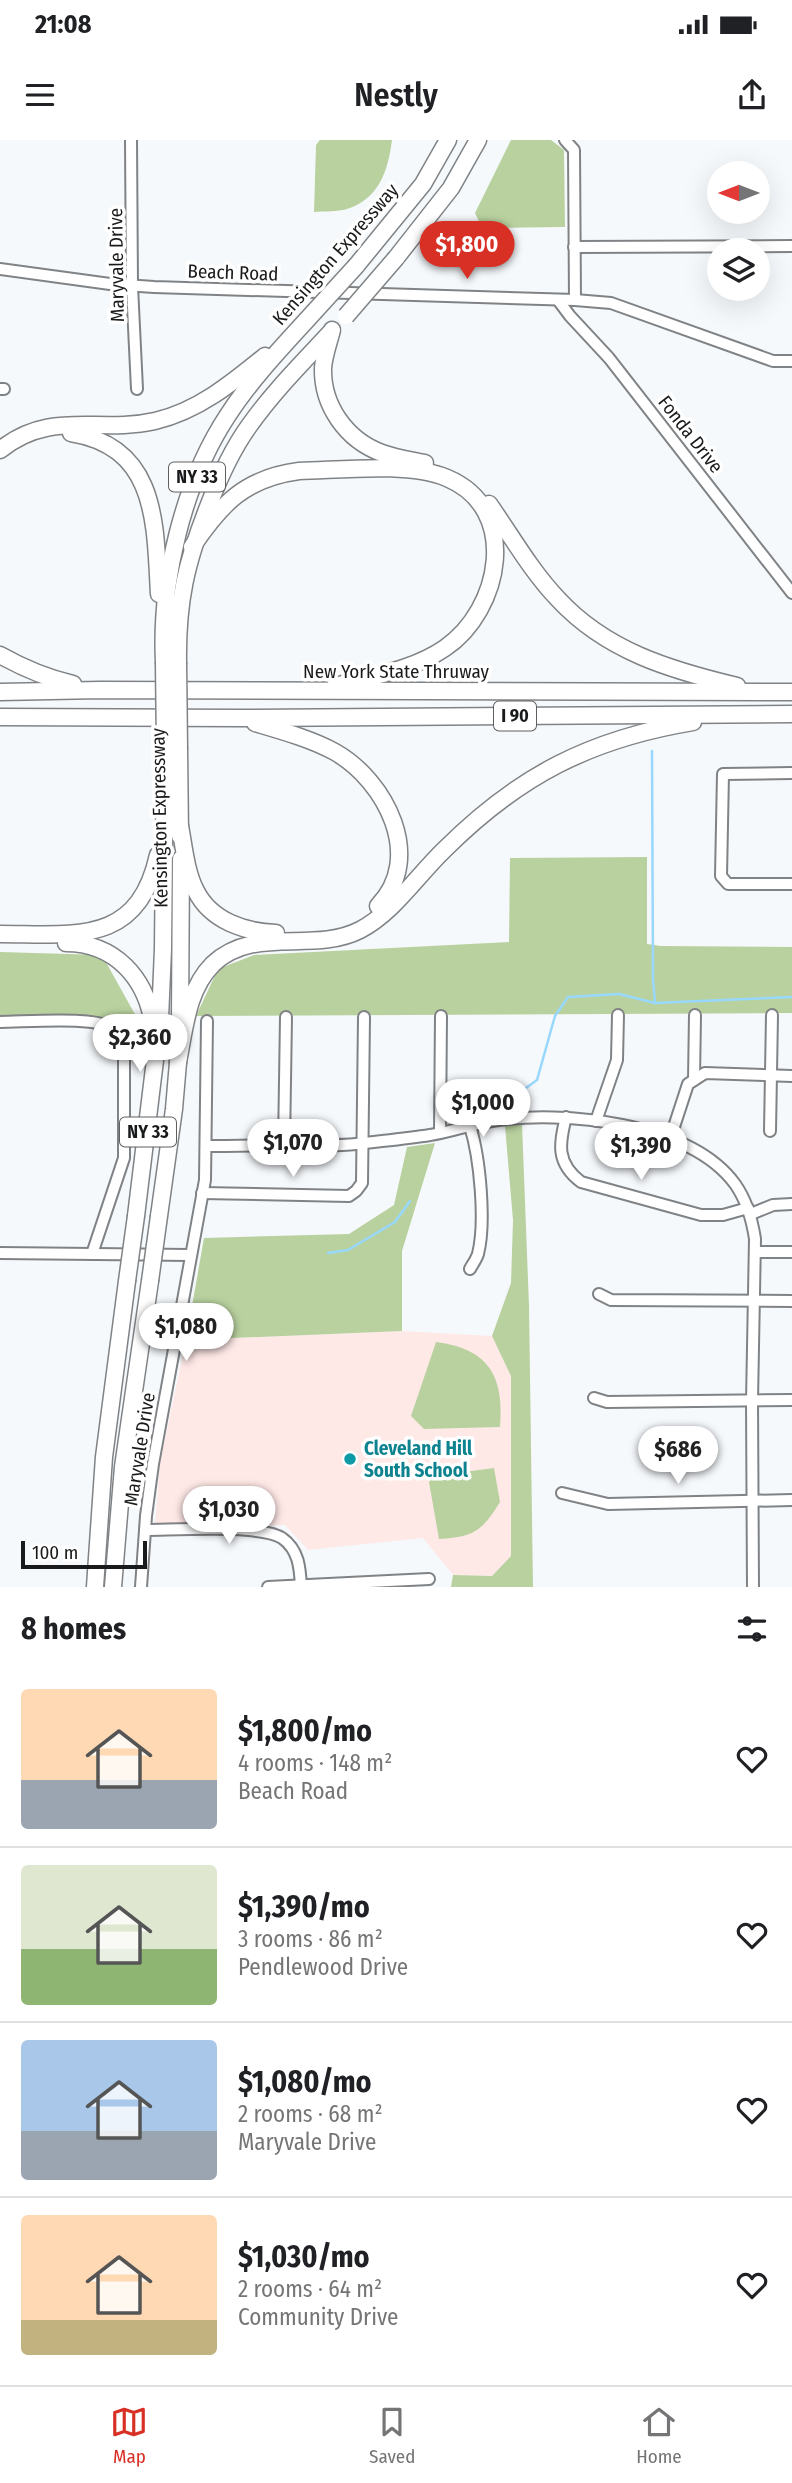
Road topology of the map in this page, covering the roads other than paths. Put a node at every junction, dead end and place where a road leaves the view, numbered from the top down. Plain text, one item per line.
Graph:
1 (131, 140) edge
2 (448, 140) edge
3 (478, 140) edge
4 (565, 140) edge
5 (792, 246) edge
6 (575, 247) junction
7 (0, 269) edge
8 (132, 286) junction
9 (558, 300) junction
10 (575, 300) junction
11 (310, 318) junction
12 (332, 330) junction
13 (792, 361) edge
14 (137, 389) dead end
15 (0, 450) edge
16 (0, 463) edge
17 (192, 547) junction
18 (792, 593) edge
19 (0, 655) edge
20 (168, 658) junction
21 (100, 690) junction
22 (0, 692) edge
23 (312, 692) junction
24 (762, 692) junction
25 (792, 692) edge
26 (734, 714) junction
27 (792, 714) edge
28 (0, 717) edge
29 (36, 717) junction
30 (239, 718) junction
31 (0, 725) edge
32 (792, 773) edge
33 (173, 826) junction
34 (792, 884) edge
35 (0, 934) edge
36 (0, 942) edge
37 (618, 1015) dead end
38 (695, 1015) dead end
39 (772, 1015) dead end
40 (441, 1016) dead end
41 (286, 1017) dead end
42 (365, 1017) dead end
43 (207, 1021) dead end
44 (0, 1022) edge
45 (157, 1047) junction
46 (178, 1062) junction
47 (771, 1075) junction
48 (792, 1076) edge
49 (694, 1080) junction
50 (566, 1117) junction
51 (596, 1121) junction
52 (470, 1126) junction
53 (770, 1130) dead end
54 (440, 1133) junction
55 (670, 1139) junction
56 (362, 1143) junction
57 (284, 1145) junction
58 (206, 1146) junction
59 (202, 1193) junction
60 (792, 1204) edge
61 (749, 1211) junction
62 (756, 1252) junction
63 (792, 1252) edge
64 (0, 1253) edge
65 (92, 1254) junction
66 (190, 1255) junction
67 (470, 1269) dead end
68 (599, 1294) dead end
69 (755, 1300) junction
70 (792, 1301) edge
71 (594, 1398) dead end
72 (792, 1400) edge
73 (752, 1401) junction
74 (562, 1493) dead end
75 (792, 1500) edge
76 (752, 1501) junction
77 (145, 1530) junction
78 (429, 1580) dead end
79 (301, 1586) edge
80 (95, 1587) edge
81 (113, 1587) edge
82 (141, 1587) edge
83 (268, 1587) edge
84 (753, 1587) edge

1 - 8 street, Maryvale Drive
2 - 11 highway, Kensington Expressway / NY 33, bridge
3 - 12 highway, Kensington Expressway / NY 33, bridge
4 - 6 street
5 - 6 street
6 - 10 street
7 - 8 street, Beach Road
8 - 9 street, Beach Road
8 - 14 street, Maryvale Drive
9 - 10 street, Beach Road
9 - 18 street, Fonda Drive
10 - 13 street, Beach Road
11 - 15 highway
11 - 20 highway, Kensington Expressway / NY 33
12 - 17 highway, Kensington Expressway / NY 33
12 - 24 highway
16 - 20 highway
17 - 20 highway, Kensington Expressway / NY 33
17 - 23 highway
19 - 21 highway
20 - 33 highway, Kensington Expressway / NY 33, bridge
21 - 22 highway, New York State Thruway / I 90
21 - 23 highway, New York State Thruway / I 90
23 - 24 highway, New York State Thruway / I 90
24 - 25 highway, New York State Thruway / I 90
26 - 27 highway, I 90
26 - 30 highway, I 90
26 - 46 highway
28 - 29 highway, I 90
29 - 30 highway, I 90
29 - 31 highway
30 - 33 highway
32 - 34 street
33 - 35 highway
33 - 45 highway, Kensington Expressway / NY 33
33 - 46 highway, Kensington Expressway / NY 33
36 - 45 highway
37 - 51 street
38 - 49 street
39 - 47 street
40 - 54 street
41 - 57 street
42 - 56 street
43 - 58 street, Maryvale Drive
44 - 65 street
45 - 80 highway, Kensington Expressway / NY 33, bridge
46 - 81 highway, Kensington Expressway / NY 33, bridge
47 - 48 street
47 - 49 street
47 - 53 street
49 - 55 street
50 - 51 street
50 - 52 street
50 - 61 street
51 - 55 street
52 - 54 street
52 - 67 street
54 - 56 street
55 - 61 street
56 - 57 street
56 - 59 street
57 - 58 street
58 - 59 street, Maryvale Drive
59 - 66 street, Maryvale Drive
60 - 61 street
61 - 62 street
62 - 63 street
62 - 69 street
64 - 65 street
65 - 66 street
66 - 77 street, Maryvale Drive
68 - 69 street
69 - 70 street
69 - 73 street
71 - 73 street
72 - 73 street
73 - 76 street
74 - 76 street
75 - 76 street
76 - 84 street
77 - 79 street
77 - 82 street, Maryvale Drive
78 - 79 street
79 - 83 street

